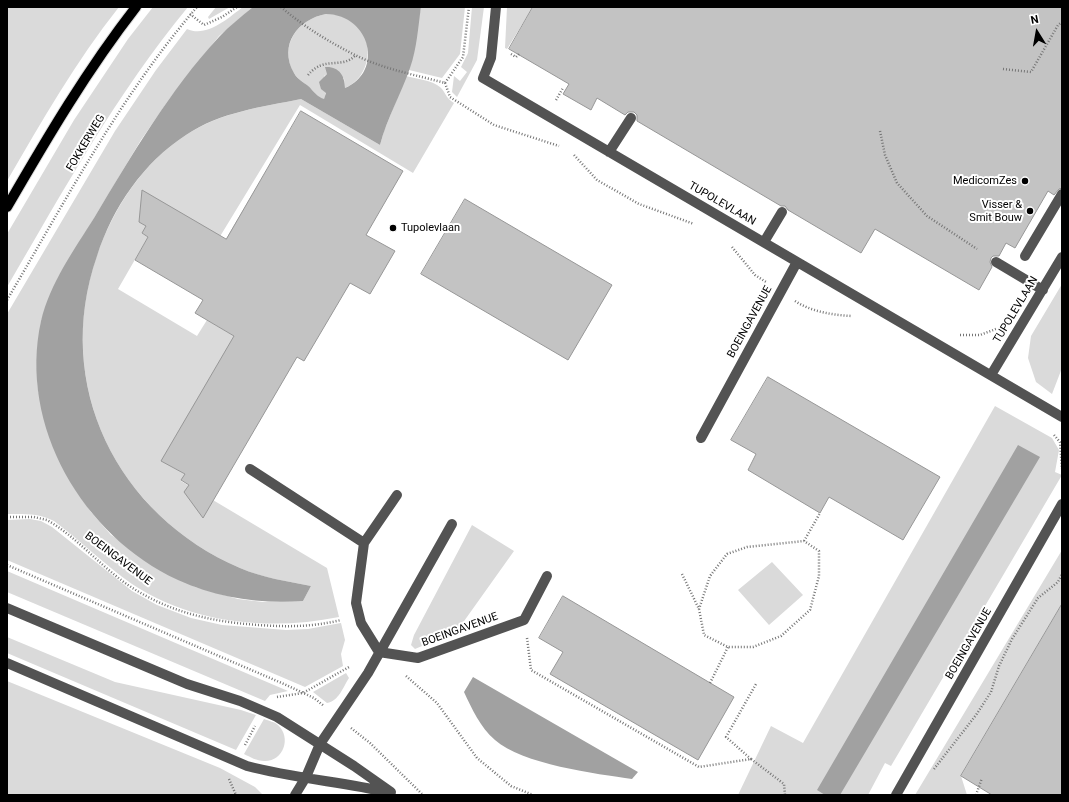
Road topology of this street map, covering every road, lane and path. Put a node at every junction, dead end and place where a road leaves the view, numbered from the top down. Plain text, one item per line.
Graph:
1 (136, 7) edge
2 (197, 7) edge
3 (237, 7) edge
4 (281, 7) edge
5 (469, 7) edge
6 (496, 7) edge
7 (190, 14) junction
8 (1062, 22) edge
9 (356, 55) junction
10 (1003, 69) dead end
11 (308, 75) dead end
12 (445, 83) junction
13 (631, 118) dead end
14 (880, 131) dead end
15 (565, 149) dead end
16 (572, 152) dead end
17 (609, 152) junction
18 (1062, 194) edge
19 (7, 207) edge
20 (782, 212) dead end
21 (697, 225) dead end
22 (764, 242) junction
23 (728, 244) dead end
24 (977, 250) dead end
25 (1025, 256) dead end
26 (1062, 257) edge
27 (797, 262) junction
28 (996, 262) dead end
29 (1043, 290) junction
30 (781, 292) junction
31 (7, 300) edge
32 (859, 317) dead end
33 (999, 328) dead end
34 (957, 335) dead end
35 (991, 375) junction
36 (1062, 417) edge
37 (701, 438) dead end
38 (250, 469) dead end
39 (397, 495) dead end
40 (1062, 504) edge
41 (820, 513) dead end
42 (7, 517) edge
43 (452, 524) dead end
44 (804, 541) junction
45 (364, 543) junction
46 (7, 565) edge
47 (682, 574) dead end
48 (1062, 574) edge
49 (547, 576) dead end
50 (7, 608) edge
51 (699, 609) junction
52 (359, 615) junction
53 (524, 620) junction
54 (728, 648) junction
55 (379, 652) junction
56 (7, 663) edge
57 (402, 672) dead end
58 (710, 683) dead end
59 (756, 684) dead end
60 (338, 718) junction
61 (320, 744) junction
62 (751, 759) junction
63 (930, 774) dead end
64 (306, 777) junction
65 (982, 778) dead end
66 (394, 794) edge
67 (295, 795) edge
68 (422, 795) edge
69 (533, 795) edge
70 (785, 795) edge
71 (896, 795) edge
72 (976, 795) edge

1 - 19 main road
2 - 7 path, FOKKERWEG
3 - 7 path
4 - 9 path
5 - 12 path
6 - 17 street, TUPOLEVLAAN
7 - 31 path, FOKKERWEG
8 - 10 path
9 - 11 path
9 - 12 path
12 - 15 path
13 - 17 street
14 - 24 path
16 - 21 path
17 - 22 street, TUPOLEVLAAN
18 - 25 street
20 - 22 street
22 - 27 street, TUPOLEVLAAN
23 - 30 path
26 - 29 street, TUPOLEVLAAN
27 - 30 street, BOEINGAVENUE
27 - 35 street, TUPOLEVLAAN
28 - 29 street
29 - 35 street, TUPOLEVLAAN
30 - 32 path
30 - 37 street, BOEINGAVENUE
33 - 34 path
35 - 36 street, TUPOLEVLAAN
38 - 45 street
39 - 45 street
40 - 71 street, BOEINGAVENUE
41 - 44 path
42 - 52 path, BOEINGAVENUE
43 - 55 street
44 - 51 path
44 - 54 path
45 - 52 street
46 - 60 path
47 - 51 path
48 - 63 path
49 - 53 street
50 - 61 street
51 - 54 path
52 - 55 street
53 - 55 street, BOEINGAVENUE
53 - 62 path
54 - 58 path
55 - 60 street
56 - 64 street
57 - 69 path
59 - 62 path
60 - 61 street
60 - 68 path
61 - 64 street
61 - 66 street
62 - 70 path
64 - 66 street
64 - 67 street
65 - 72 path

